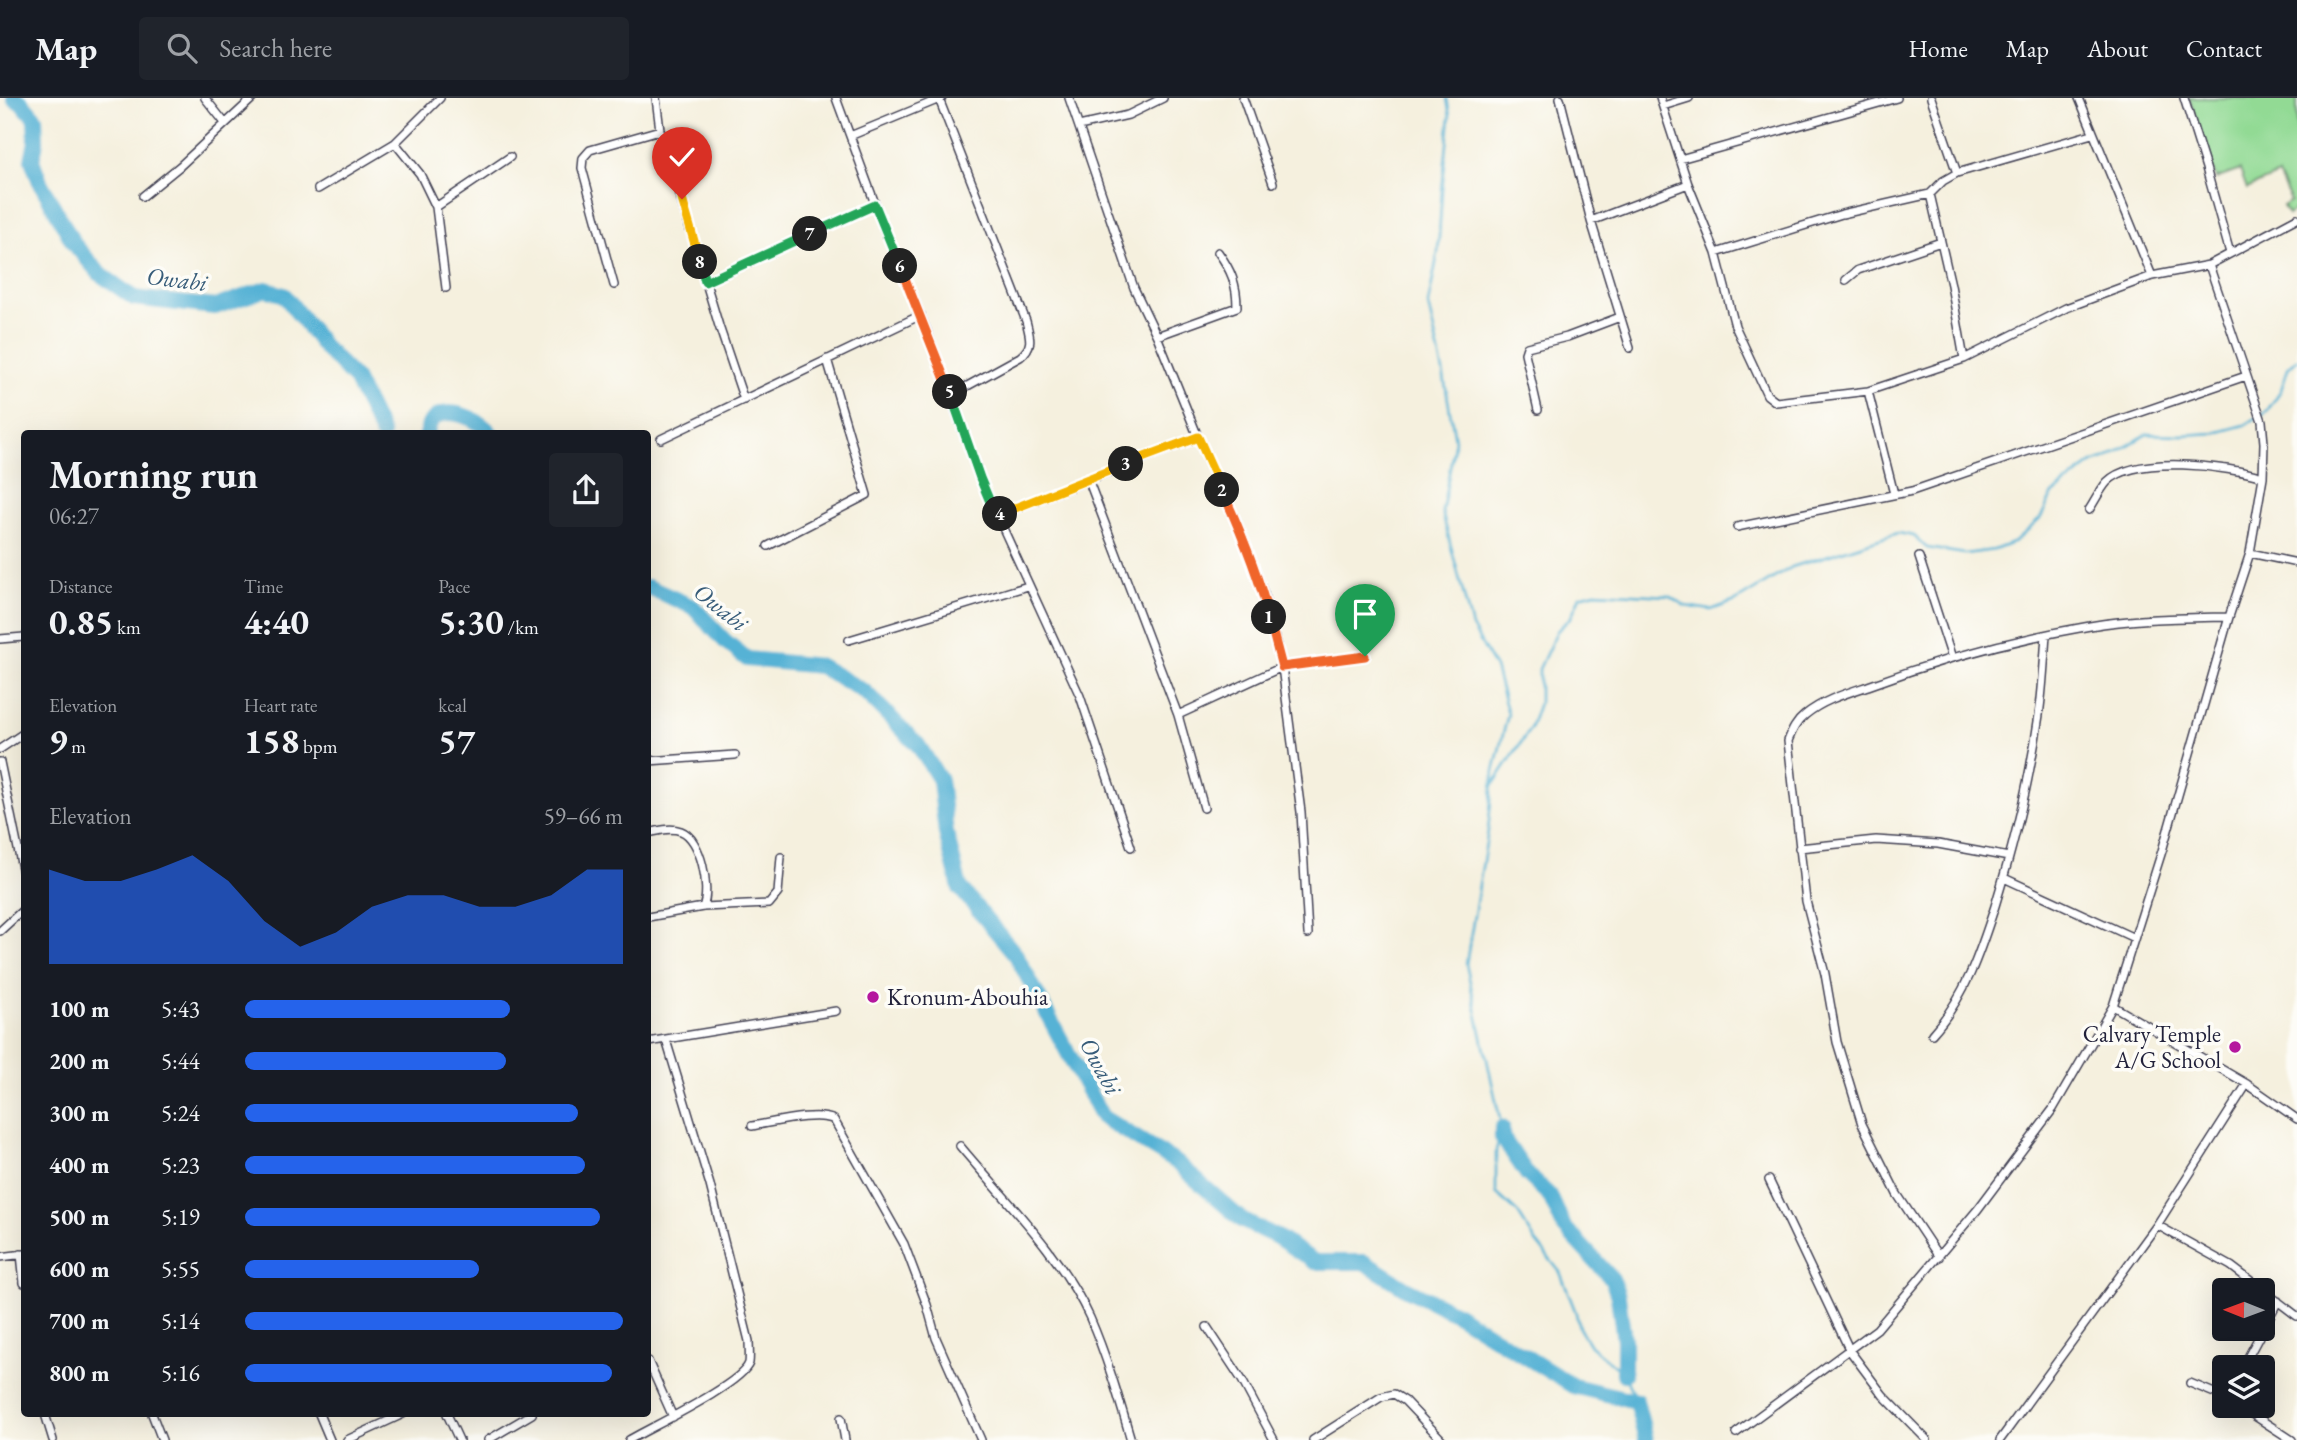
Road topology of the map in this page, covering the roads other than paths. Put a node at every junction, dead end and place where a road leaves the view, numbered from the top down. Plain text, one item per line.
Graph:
1 (205, 98) edge
2 (253, 98) edge
3 (440, 98) edge
4 (656, 98) edge
5 (836, 98) edge
6 (940, 98) edge
7 (1069, 98) edge
8 (1163, 98) edge
9 (1242, 98) edge
10 (1560, 98) edge
11 (1689, 98) edge
12 (1897, 98) edge
13 (1931, 98) edge
14 (2079, 98) edge
15 (2184, 98) edge
16 (1661, 102) edge
17 (225, 122) junction
18 (1079, 126) junction
19 (660, 130) junction
20 (2092, 134) junction
21 (850, 136) junction
22 (396, 143) junction
23 (510, 158) dead end
24 (1680, 159) junction
25 (1957, 173) junction
26 (1272, 183) dead end
27 (1689, 184) junction
28 (318, 189) dead end
29 (1930, 194) junction
30 (143, 196) dead end
31 (875, 205) junction
32 (436, 207) junction
33 (2297, 218) edge
34 (1591, 221) junction
35 (1941, 242) junction
36 (1219, 252) dead end
37 (1716, 253) junction
38 (2230, 253) junction
39 (2209, 265) junction
40 (2151, 276) junction
41 (1846, 281) dead end
42 (705, 282) junction
43 (614, 285) dead end
44 (446, 288) dead end
45 (921, 315) junction
46 (1620, 317) junction
47 (1157, 335) junction
48 (1630, 348) dead end
49 (827, 359) junction
50 (1964, 359) junction
51 (2246, 376) junction
52 (1868, 391) junction
53 (951, 396) junction
54 (744, 400) junction
55 (1538, 410) dead end
56 (1198, 437) junction
57 (661, 439) dead end
58 (2263, 477) junction
59 (1088, 479) junction
60 (1894, 494) junction
61 (2090, 510) dead end
62 (996, 516) junction
63 (1737, 527) dead end
64 (768, 546) dead end
65 (2250, 553) junction
66 (1919, 557) dead end
67 (2297, 563) edge
68 (1028, 586) junction
69 (2229, 617) junction
70 (2046, 635) junction
71 (21, 637) edge
72 (0, 639) edge
73 (849, 640) dead end
74 (1365, 656) dead end
75 (1952, 658) junction
76 (1282, 667) junction
77 (1178, 715) junction
78 (21, 735) edge
79 (0, 749) edge
80 (735, 755) dead end
81 (651, 761) edge
82 (0, 762) edge
83 (1204, 808) dead end
84 (21, 830) edge
85 (14, 831) junction
86 (651, 832) edge
87 (1131, 846) dead end
88 (1799, 848) junction
89 (781, 857) dead end
90 (2009, 857) junction
91 (21, 864) edge
92 (2004, 878) junction
93 (703, 907) junction
94 (21, 912) edge
95 (651, 916) edge
96 (0, 931) edge
97 (1308, 934) dead end
98 (2134, 938) junction
99 (2113, 1006) junction
100 (836, 1011) dead end
101 (1932, 1034) dead end
102 (666, 1040) junction
103 (651, 1042) edge
104 (2247, 1084) junction
105 (2297, 1119) edge
106 (752, 1126) dead end
107 (960, 1146) dead end
108 (1769, 1180) dead end
109 (2157, 1225) junction
110 (21, 1254) edge
111 (0, 1257) edge
112 (1939, 1257) junction
113 (2278, 1301) junction
114 (2297, 1316) edge
115 (1207, 1327) dead end
116 (1850, 1351) junction
117 (2249, 1355) edge
118 (651, 1368) edge
119 (2190, 1383) dead end
120 (2212, 1392) edge
121 (46, 1417) edge
122 (153, 1417) edge
123 (320, 1417) edge
124 (397, 1417) edge
125 (448, 1417) edge
126 (526, 1417) edge
127 (673, 1417) junction
128 (841, 1418) dead end
129 (2258, 1418) edge
130 (1736, 1433) dead end
131 (53, 1440) edge
132 (162, 1440) edge
133 (330, 1440) edge
134 (347, 1440) edge
135 (459, 1440) edge
136 (488, 1440) edge
137 (629, 1440) edge
138 (845, 1440) edge
139 (981, 1440) edge
140 (1131, 1440) edge
141 (1274, 1440) edge
142 (1313, 1440) edge
143 (1442, 1440) edge
144 (1927, 1440) edge
145 (2000, 1440) edge
146 (2292, 1440) edge

1 - 17 street
2 - 17 street
3 - 22 street
4 - 19 street
5 - 21 street
6 - 21 street
6 - 53 street
7 - 18 street
8 - 18 street
9 - 26 street
10 - 34 street
11 - 16 street
12 - 24 street
13 - 25 street
14 - 20 street
15 - 38 street
16 - 24 street
17 - 30 street
18 - 47 street
19 - 42 street
19 - 43 street
20 - 25 street
20 - 40 street
21 - 31 street
22 - 28 street
22 - 32 street
23 - 32 street
24 - 27 street
25 - 29 street
27 - 34 street
27 - 37 street
29 - 35 street
29 - 37 street
31 - 42 street
31 - 45 street
32 - 44 street
33 - 38 street
34 - 46 street
35 - 41 street
35 - 50 street
36 - 47 street
37 - 52 street
38 - 39 street
39 - 40 street
39 - 51 street
40 - 50 street
42 - 54 street
45 - 49 street
45 - 53 street
46 - 48 street
46 - 55 street
47 - 56 street
49 - 54 street
49 - 64 street
50 - 52 street
51 - 58 street
51 - 60 street
52 - 60 street
53 - 62 street
54 - 57 street
56 - 59 street
56 - 76 street
58 - 61 street
58 - 65 street
59 - 62 street
59 - 77 street
60 - 63 street
62 - 68 street
65 - 67 street
65 - 69 street
66 - 75 street
68 - 73 street
68 - 87 street
69 - 70 street
69 - 98 street
70 - 75 street
70 - 90 street
71 - 72 street
74 - 76 street
75 - 88 street
76 - 77 street
76 - 97 street
77 - 83 street
78 - 79 street
80 - 81 street
82 - 85 street
84 - 85 street
85 - 91 street
86 - 93 street
88 - 90 street
88 - 112 street
89 - 93 street
90 - 92 street
92 - 98 street
92 - 101 street
93 - 95 street
94 - 96 street
98 - 99 street
99 - 104 street
99 - 112 street
100 - 102 street
102 - 103 street
102 - 127 street
104 - 105 street
104 - 109 street
106 - 139 street
107 - 140 street
108 - 116 street
109 - 113 street
109 - 145 street
110 - 111 street
112 - 116 street
113 - 114 street
113 - 117 street
115 - 141 street
116 - 130 street
116 - 144 street
118 - 127 street
119 - 120 street
121 - 131 street
122 - 132 street
123 - 133 street
124 - 134 street
125 - 135 street
126 - 136 street
127 - 137 street
128 - 138 street
129 - 146 street
142 - 143 street

